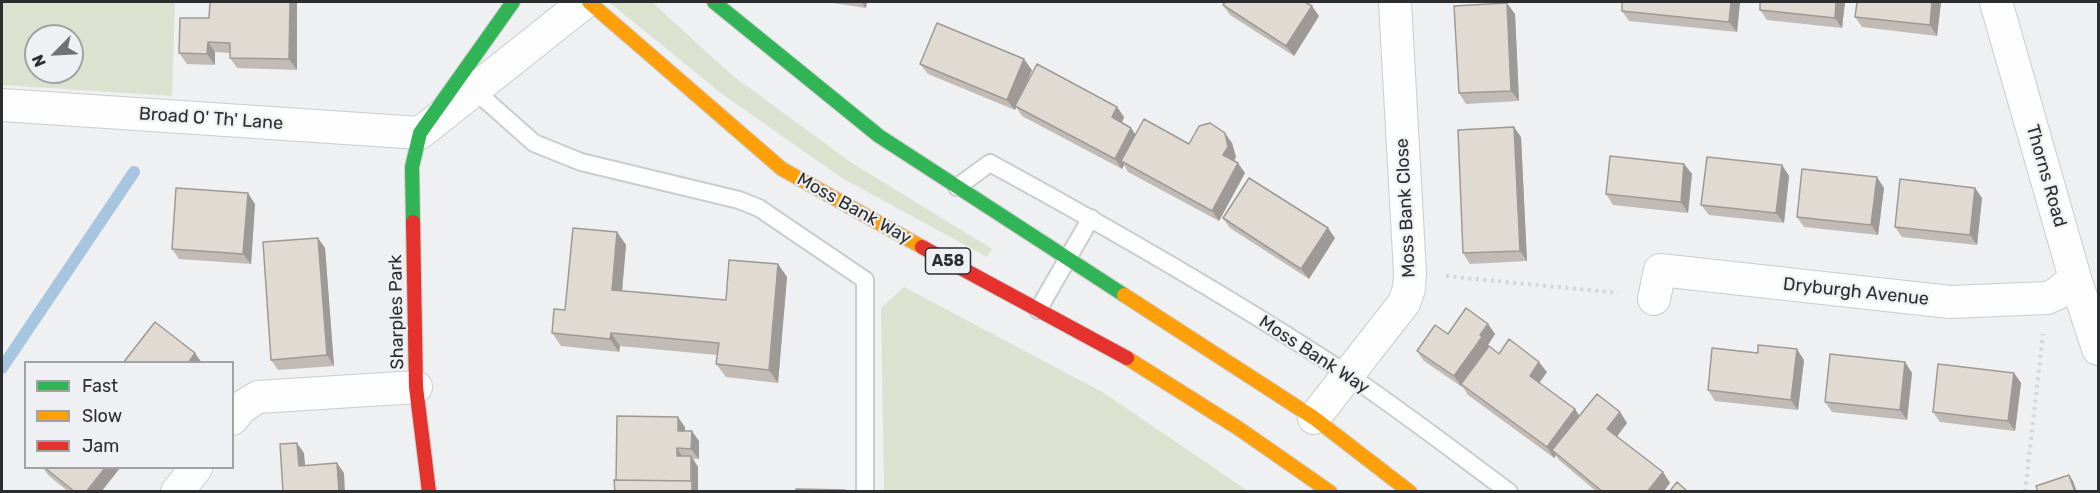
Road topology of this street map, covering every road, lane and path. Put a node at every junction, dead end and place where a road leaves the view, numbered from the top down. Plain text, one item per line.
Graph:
1 (513, 2) edge
2 (587, 2) edge
3 (714, 2) edge
4 (1395, 2) edge
5 (1996, 2) edge
6 (468, 83) junction
7 (2, 105) edge
8 (420, 133) junction
9 (957, 187) junction
10 (1091, 218) junction
11 (1068, 258) junction
12 (1410, 273) junction
13 (2075, 278) junction
14 (2047, 298) junction
15 (1654, 299) joint
16 (1038, 310) junction
17 (2098, 349) edge
18 (1348, 375) junction
19 (416, 387) junction
20 (234, 417) edge
21 (1314, 418) junction
22 (195, 469) edge
23 (177, 492) edge
24 (429, 492) edge
25 (865, 492) edge
26 (1330, 492) edge
27 (1410, 492) edge
28 (1509, 492) edge
29 (2025, 492) edge

1 - 6 main road
2 - 6 street
2 - 16 main road, Moss Bank Way / A58
3 - 9 main road
4 - 12 street, Moss Bank Close
5 - 13 street, Thorns Road
6 - 8 street
6 - 25 lane
7 - 8 street, Broad O' Th' Lane
8 - 19 main road, Sharples Park
9 - 10 lane, Moss Bank Way
9 - 11 main road
10 - 11 lane
10 - 18 lane, Moss Bank Way
11 - 16 lane
11 - 21 main road
12 - 15 path
12 - 18 street, Moss Bank Close
13 - 14 street
13 - 17 street, Thorns Road
14 - 15 street, Dryburgh Avenue
14 - 29 path
16 - 26 main road, Moss Bank Way / A58
18 - 21 street, Moss Bank Close
18 - 28 lane, Moss Bank Way
19 - 20 street
19 - 24 main road, Sharples Park
21 - 27 main road
22 - 23 street

